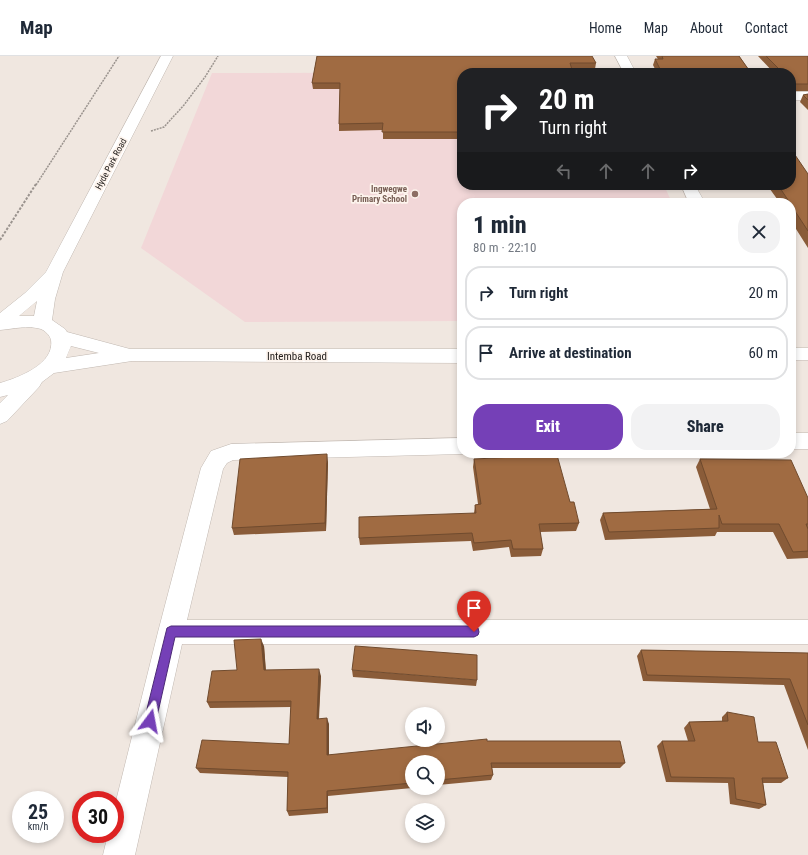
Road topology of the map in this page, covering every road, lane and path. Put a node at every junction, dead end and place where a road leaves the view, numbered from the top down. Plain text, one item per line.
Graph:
1 (119, 56) edge
2 (167, 56) edge
3 (218, 56) edge
4 (621, 56) edge
5 (627, 68) edge
6 (796, 96) edge
7 (808, 96) edge
8 (124, 139) junction
9 (0, 240) edge
10 (54, 272) junction
11 (42, 323) junction
12 (0, 324) edge
13 (61, 336) junction
14 (796, 354) edge
15 (808, 354) edge
16 (132, 355) junction
17 (457, 356) edge
18 (44, 372) junction
19 (0, 390) edge
20 (0, 416) edge
21 (796, 441) edge
22 (808, 441) edge
23 (457, 446) edge
24 (171, 632) junction
25 (808, 632) edge
26 (119, 855) edge

1 - 9 path
2 - 8 street, Hyde Park Road
3 - 8 path
4 - 5 street
6 - 7 street
8 - 10 street, Hyde Park Road
10 - 11 street
10 - 12 street
11 - 12 street
11 - 13 street
13 - 16 street
13 - 18 street
14 - 15 street
16 - 17 street, Intemba Road
16 - 18 street
18 - 19 street
18 - 20 street
21 - 22 street
23 - 24 street
24 - 25 street
24 - 26 street

